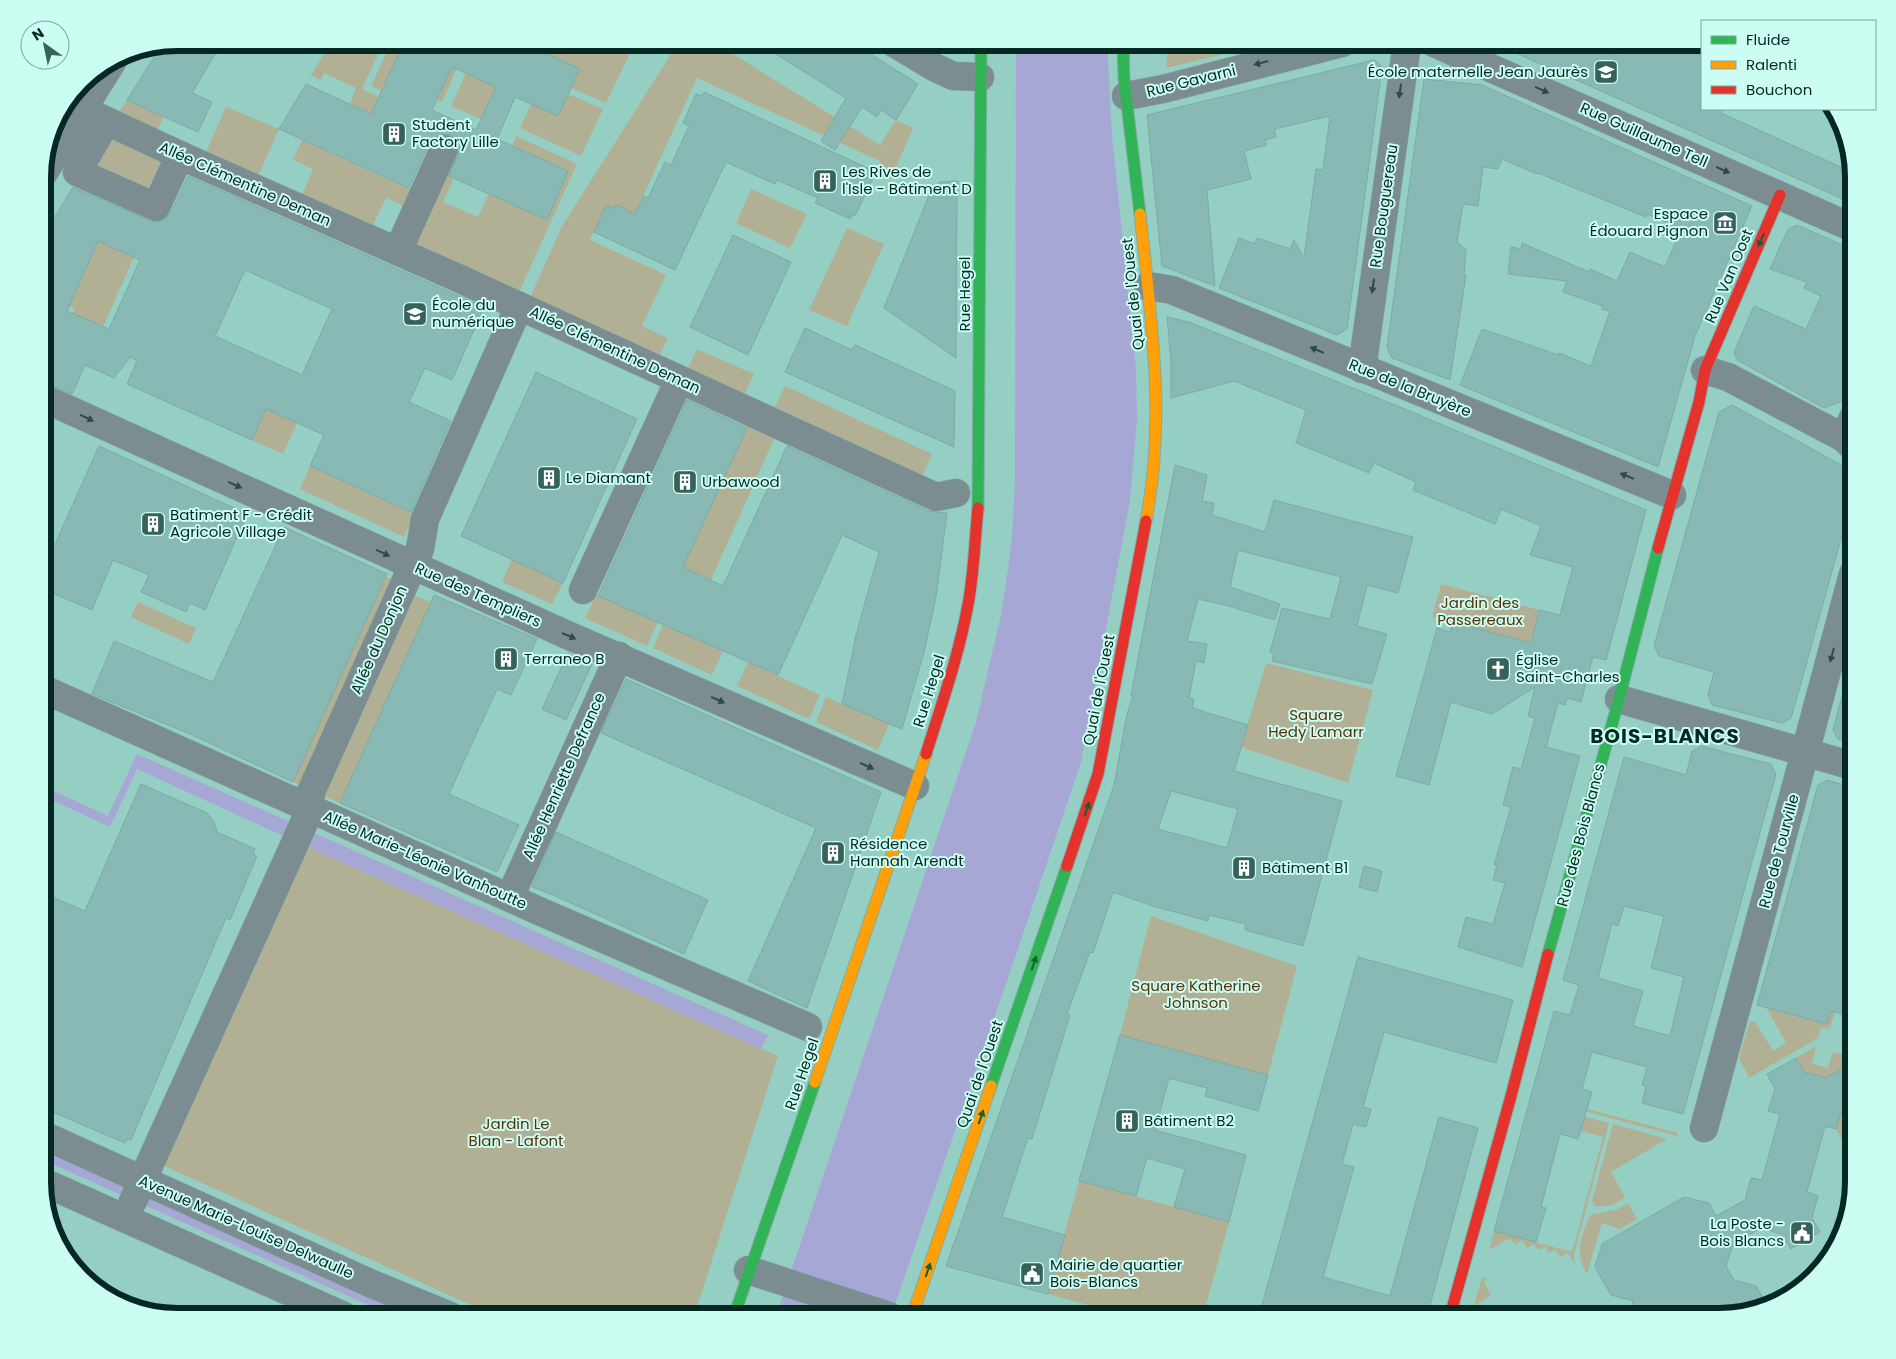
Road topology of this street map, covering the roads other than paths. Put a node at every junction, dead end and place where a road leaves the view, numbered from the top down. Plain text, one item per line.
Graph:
1 (908, 51) edge
2 (981, 51) edge
3 (1124, 51) edge
4 (1308, 51) edge
5 (1406, 51) edge
6 (1454, 51) edge
7 (105, 74) edge
8 (980, 77) junction
9 (1126, 96) junction
10 (83, 110) junction
11 (107, 121) junction
12 (444, 149) dead end
13 (180, 155) junction
14 (52, 159) edge
15 (1780, 195) junction
16 (1845, 224) edge
17 (398, 251) junction
18 (1148, 286) junction
19 (519, 306) junction
20 (1362, 369) junction
21 (1705, 370) junction
22 (679, 380) junction
23 (52, 402) edge
24 (1845, 432) edge
25 (956, 493) dead end
26 (1672, 495) junction
27 (412, 566) junction
28 (583, 590) dead end
29 (1845, 607) edge
30 (618, 656) junction
31 (52, 694) edge
32 (1620, 699) junction
33 (1805, 752) junction
34 (1845, 763) edge
35 (915, 786) junction
36 (303, 826) junction
37 (510, 897) junction
38 (808, 1027) dead end
39 (1704, 1128) dead end
40 (52, 1140) edge
41 (52, 1186) edge
42 (138, 1191) junction
43 (748, 1270) junction
44 (326, 1308) edge
45 (430, 1308) edge
46 (736, 1308) edge
47 (865, 1308) edge
48 (915, 1308) edge
49 (1452, 1308) edge

1 - 8 street
2 - 8 street, Rue Hegel
3 - 9 street, Quai de l'Ouest
4 -> 9 street, Rue Gavarni
5 -> 20 street, Rue Bouguereau
6 -> 15 street, Rue Guillaume Tell
7 - 10 street
8 - 35 street, Rue Hegel
9 - 18 street, Quai de l'Ouest
10 - 11 street, Allée Clémentine Deman
10 - 14 street
11 - 13 street, Allée Clémentine Deman
11 - 13 street
12 - 17 street
13 - 17 street, Allée Clémentine Deman
15 - 16 street, Rue Guillaume Tell
15 -> 21 street, Rue Van Oost
17 - 19 street, Allée Clémentine Deman
20 -> 18 street, Rue de la Bruyère
48 -> 18 street, Quai de l'Ouest
19 - 22 street, Allée Clémentine Deman
19 - 27 street, Allée du Donjon
26 -> 20 street, Rue de la Bruyère
21 - 24 street
21 - 26 street, Rue des Bois Blancs
22 - 25 street, Allée Clémentine Deman
22 - 28 street
23 -> 27 street, Rue des Templiers
26 - 32 street, Rue des Bois Blancs
27 -> 30 street, Rue des Templiers
27 - 36 street, Allée du Donjon
29 -> 33 street, Rue de Tourville
30 -> 35 street, Rue des Templiers
30 - 37 street, Allée Henriette Defrance
31 - 36 street, Allée Marie-Léonie Vanhoutte
32 - 33 street
32 - 49 street, Rue des Bois Blancs
33 - 34 street
33 - 39 street, Rue de Tourville
35 - 43 street, Rue Hegel
36 - 37 street, Allée Marie-Léonie Vanhoutte
36 - 42 street, Allée du Donjon
37 - 38 street, Allée Marie-Léonie Vanhoutte
40 - 42 street, Avenue Marie-Louise Delwaulle
41 - 44 street
42 - 45 street, Avenue Marie-Louise Delwaulle
43 - 46 street, Rue Hegel
43 - 47 street

